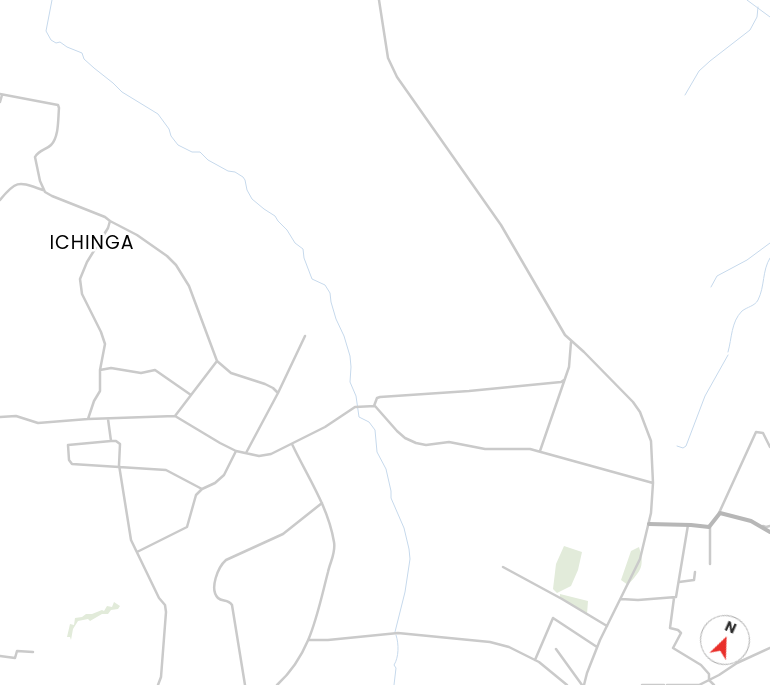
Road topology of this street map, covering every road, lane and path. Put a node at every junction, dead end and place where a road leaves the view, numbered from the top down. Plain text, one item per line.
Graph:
1 (379, 0) edge
2 (1, 95) edge
3 (0, 102) edge
4 (43, 190) junction
5 (0, 200) edge
6 (110, 221) junction
7 (305, 336) dead end
8 (571, 342) junction
9 (218, 361) junction
10 (100, 370) junction
11 (564, 380) junction
12 (273, 388) junction
13 (280, 388) junction
14 (278, 393) junction
15 (191, 395) junction
16 (374, 406) junction
17 (175, 416) junction
18 (0, 417) edge
19 (88, 419) junction
20 (108, 419) junction
21 (111, 441) junction
22 (292, 444) junction
23 (770, 448) edge
24 (236, 451) junction
25 (540, 451) junction
26 (246, 454) junction
27 (120, 467) junction
28 (653, 483) junction
29 (202, 489) junction
30 (322, 503) junction
31 (718, 514) junction
32 (744, 519) junction
33 (649, 524) junction
34 (688, 525) junction
35 (770, 526) edge
36 (710, 527) junction
37 (770, 532) edge
38 (137, 552) junction
39 (710, 564) dead end
40 (503, 568) dead end
41 (695, 572) dead end
42 (679, 582) junction
43 (621, 598) junction
44 (674, 598) junction
45 (607, 626) junction
46 (309, 640) junction
47 (597, 646) junction
48 (770, 648) edge
49 (556, 649) dead end
50 (33, 652) dead end
51 (0, 656) edge
52 (536, 660) junction
53 (709, 679) junction
54 (158, 685) edge
55 (245, 685) edge
56 (277, 685) edge
57 (567, 685) edge
58 (583, 685) edge
59 (642, 685) edge
60 (665, 685) edge
61 (714, 685) edge

1 - 8 street
2 - 3 street
2 - 4 street
4 - 5 street
4 - 6 street
6 - 9 street
6 - 10 street
7 - 13 street
8 - 11 street
8 - 28 street
9 - 12 street
9 - 15 street
10 - 15 street
10 - 19 street
11 - 16 street
11 - 25 street
12 - 13 street
12 - 14 street
13 - 14 street
14 - 26 street
15 - 17 street
16 - 22 street
16 - 25 street
17 - 20 street
17 - 24 street
18 - 19 street
19 - 20 street
20 - 21 street
21 - 27 street
21 - 27 street
22 - 26 street
22 - 30 street
23 - 31 street
24 - 26 street
24 - 29 street
25 - 28 street
27 - 29 street
27 - 38 street
28 - 33 street
29 - 38 street
30 - 46 street
30 - 55 street
31 - 32 street
31 - 36 street
32 - 35 street
32 - 37 street
33 - 34 street
33 - 43 street
34 - 36 street
34 - 42 street
36 - 39 street
38 - 54 street
40 - 45 street
41 - 42 street
42 - 44 street
43 - 44 street
43 - 45 street
44 - 53 street
45 - 47 street
46 - 52 street
46 - 56 street
47 - 52 street
47 - 58 street
48 - 53 street
49 - 58 street
50 - 51 street
52 - 57 street
53 - 60 street
53 - 61 street
59 - 60 street

